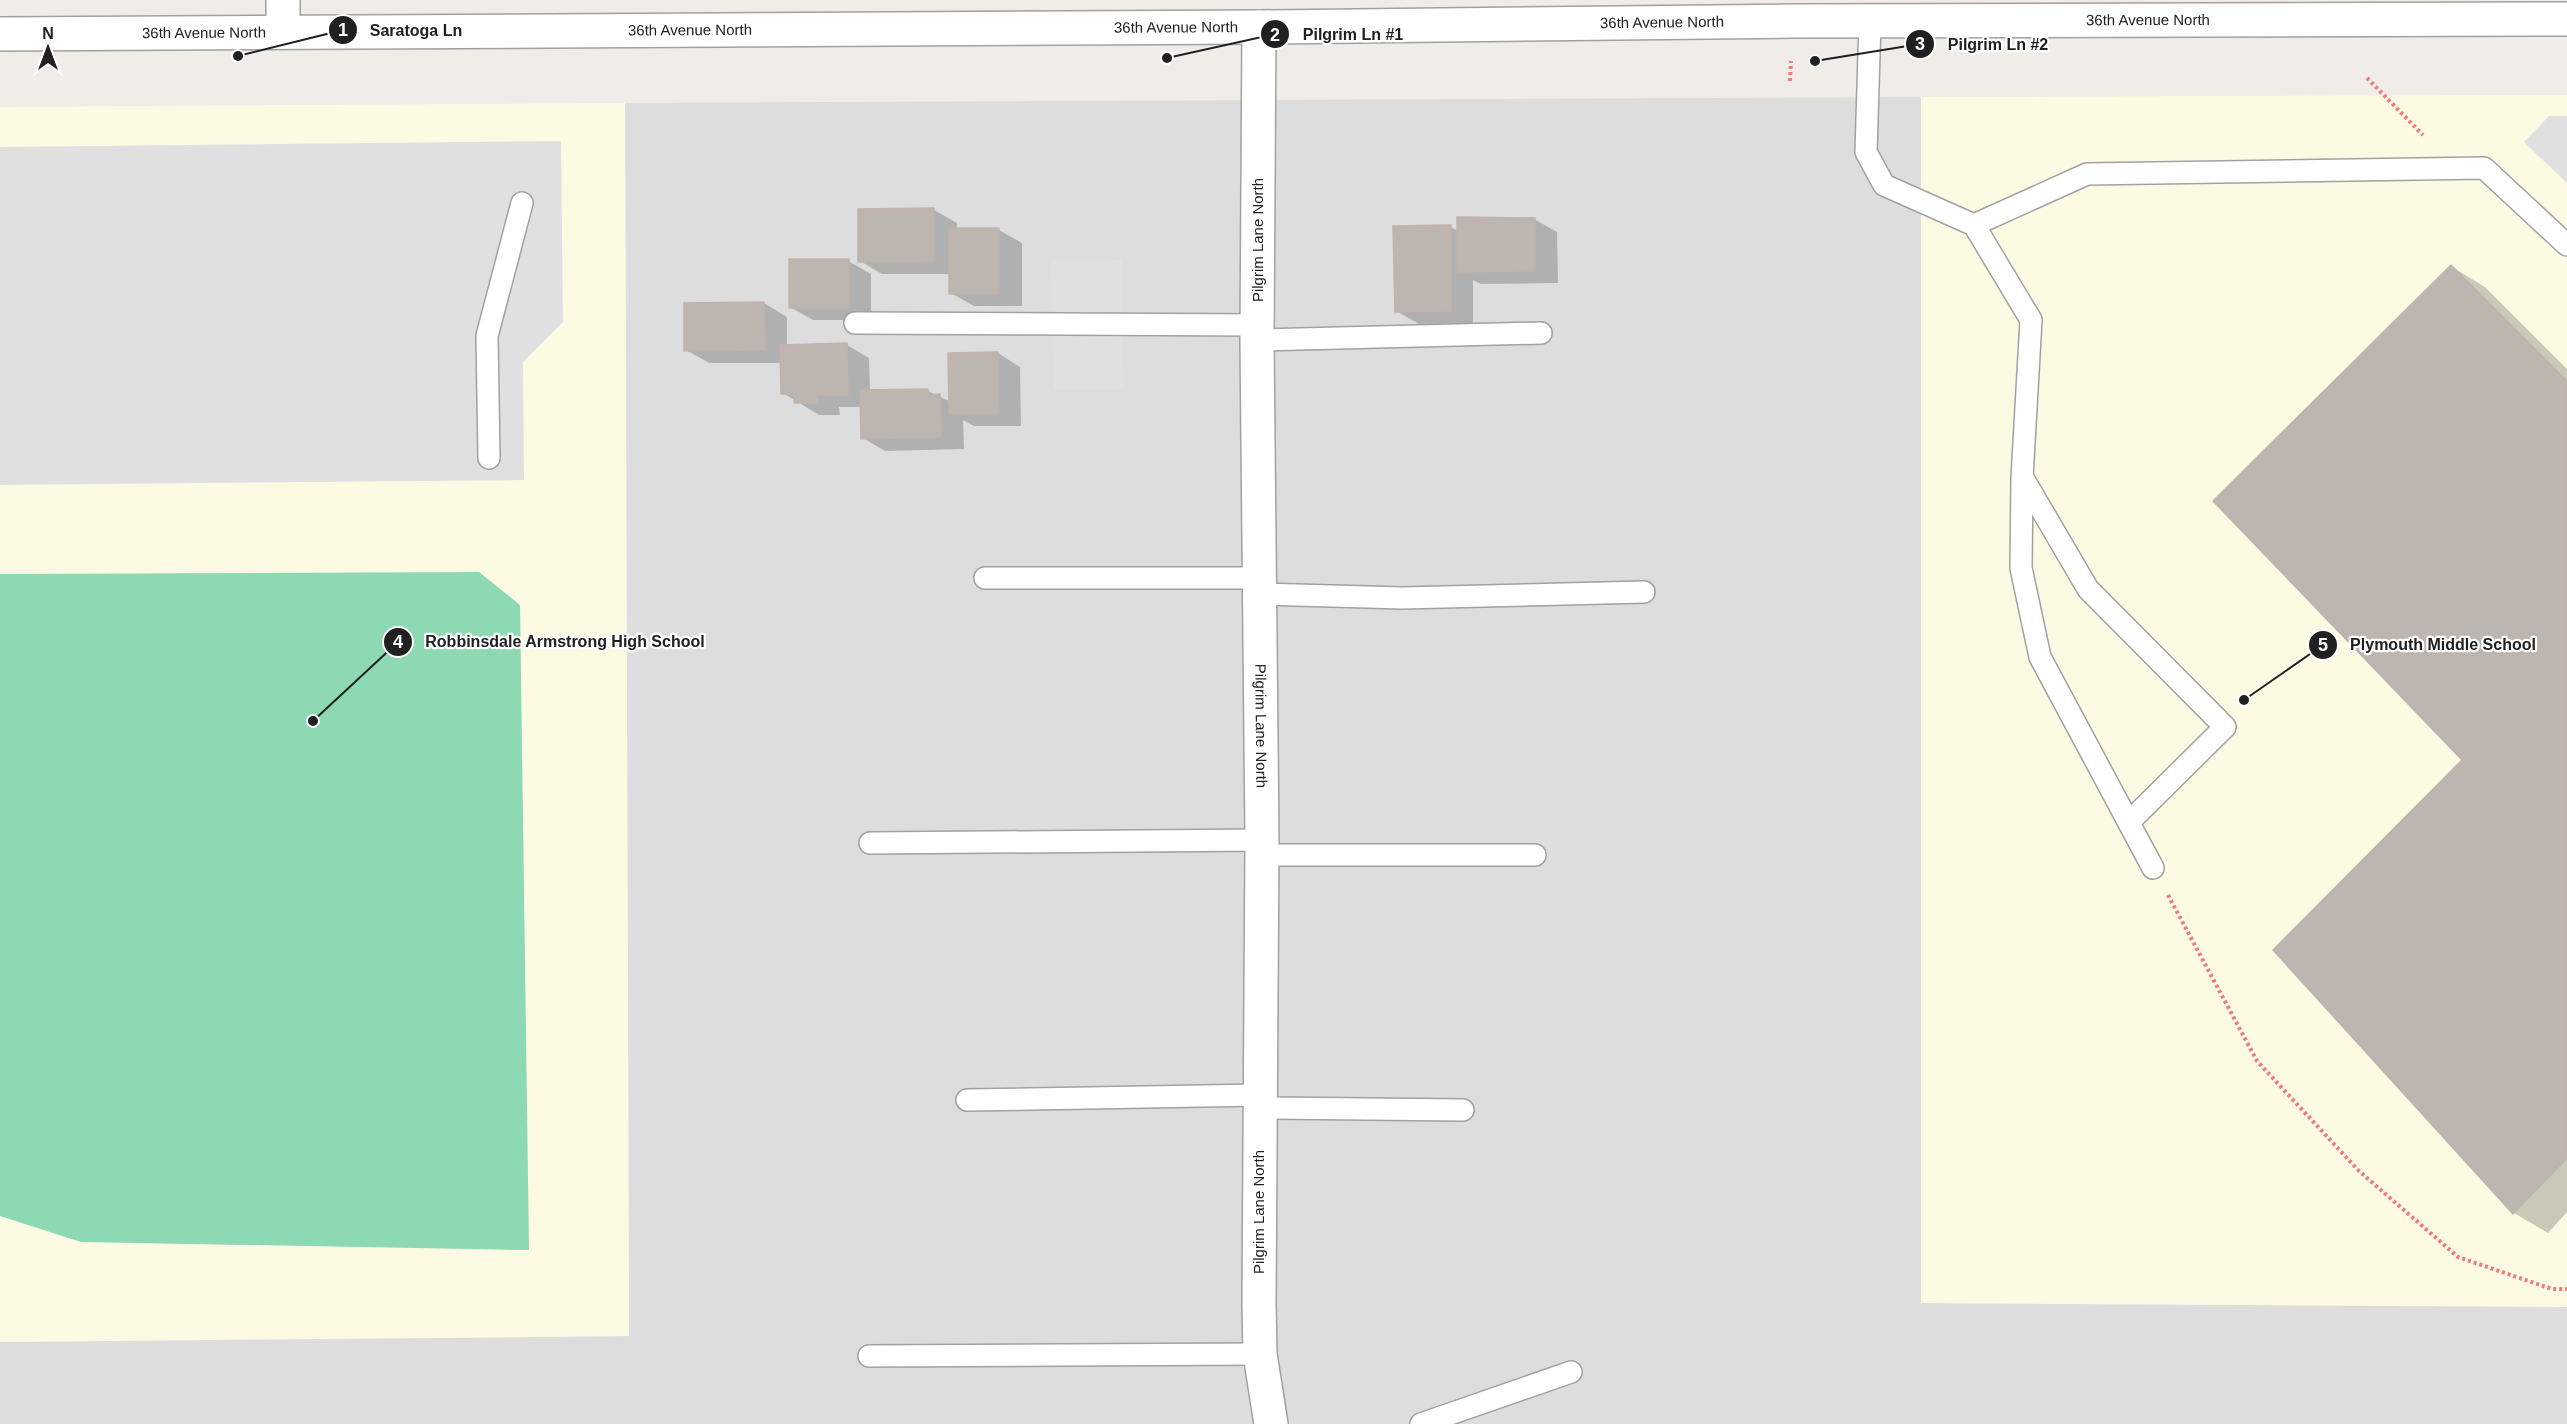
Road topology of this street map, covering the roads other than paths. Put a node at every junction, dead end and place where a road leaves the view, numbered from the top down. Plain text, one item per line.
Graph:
1 (284, 0) edge
2 (1869, 11) edge
3 (2567, 19) edge
4 (1259, 27) junction
5 (283, 32) junction
6 (0, 34) edge
7 (522, 203) dead end
8 (1974, 225) junction
9 (2567, 245) edge
10 (855, 323) dead end
11 (1257, 333) junction
12 (1541, 333) dead end
13 (489, 458) dead end
14 (2022, 478) junction
15 (985, 578) dead end
16 (1260, 586) junction
17 (1644, 592) dead end
18 (2129, 822) junction
19 (870, 843) dead end
20 (1262, 847) junction
21 (1535, 855) dead end
22 (2153, 868) road end
23 (967, 1100) dead end
24 (1260, 1101) junction
25 (1463, 1110) dead end
26 (1260, 1354) junction
27 (869, 1356) dead end
28 (1571, 1372) dead end
29 (1271, 1424) edge
30 (1421, 1424) edge

1 - 5 street
2 - 3 street, 36th Avenue North
2 - 4 street, 36th Avenue North
2 - 8 lane
4 - 5 street, 36th Avenue North
4 - 11 street, Pilgrim Lane North
5 - 6 street, 36th Avenue North
7 - 13 lane
8 - 9 lane
8 - 14 lane
10 - 11 lane
11 - 12 lane
11 - 16 street, Pilgrim Lane North
14 - 18 lane
14 - 18 lane
15 - 16 lane
16 - 17 lane
16 - 20 street, Pilgrim Lane North
18 - 22 lane
19 - 20 lane
20 - 21 lane
20 - 24 street, Pilgrim Lane North
23 - 24 lane
24 - 25 lane
24 - 26 street, Pilgrim Lane North
26 - 27 lane
26 - 29 street, Pilgrim Lane North
28 - 30 lane

